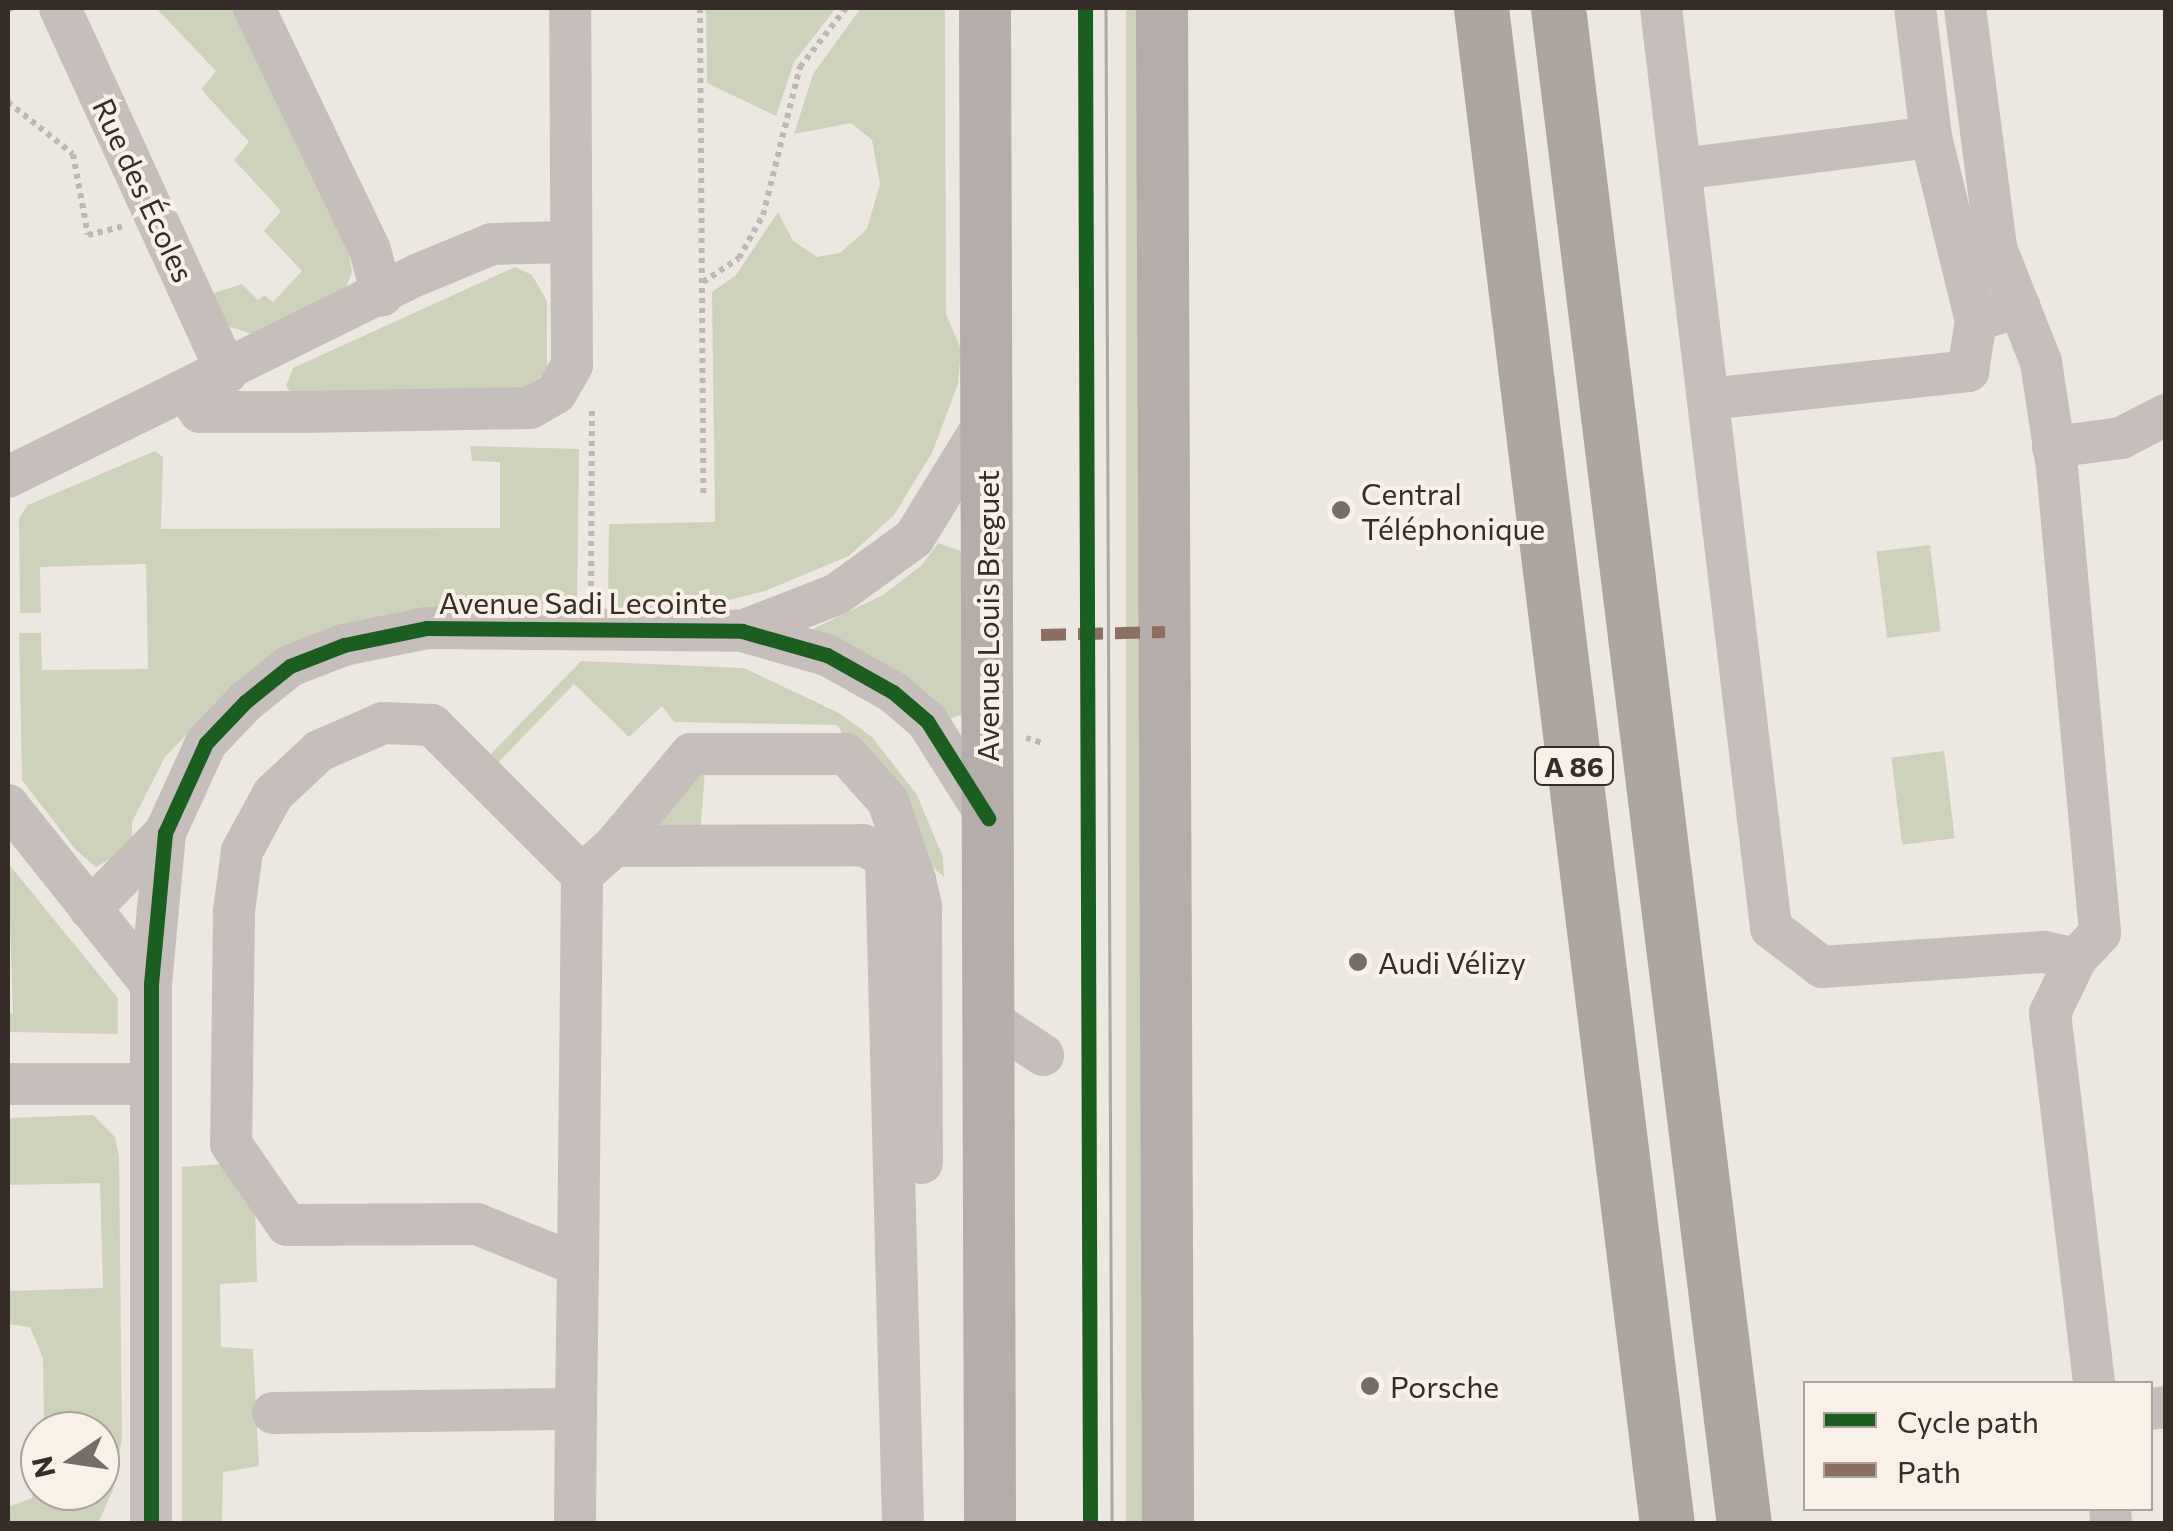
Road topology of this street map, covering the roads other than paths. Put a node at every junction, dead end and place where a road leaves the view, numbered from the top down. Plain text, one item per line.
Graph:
1 (60, 8) edge
2 (254, 8) edge
3 (570, 8) edge
4 (985, 8) edge
5 (1162, 8) edge
6 (1481, 8) edge
7 (1558, 8) edge
8 (1661, 8) edge
9 (1915, 8) edge
10 (1966, 8) edge
11 (1931, 137) junction
12 (1681, 169) junction
13 (570, 242) junction
14 (382, 294) junction
15 (2018, 306) junction
16 (1976, 320) junction
17 (227, 373) junction
18 (188, 394) junction
19 (1708, 399) junction
20 (2166, 415) edge
21 (986, 421) junction
22 (2054, 447) junction
23 (8, 477) edge
24 (742, 631) junction
25 (8, 805) edge
26 (988, 818) junction
27 (166, 833) junction
28 (614, 846) junction
29 (900, 868) junction
30 (582, 876) junction
31 (90, 909) junction
32 (2076, 959) junction
33 (151, 984) junction
34 (989, 1019) junction
35 (1042, 1055) dead end
36 (8, 1084) edge
37 (151, 1084) junction
38 (578, 1265) junction
39 (2094, 1381) edge
40 (576, 1409) junction
41 (273, 1412) dead end
42 (151, 1524) edge
43 (575, 1524) edge
44 (902, 1524) edge
45 (924, 1524) edge
46 (990, 1524) edge
47 (1168, 1524) edge
48 (1668, 1524) edge
49 (1744, 1524) edge

1 - 17 street, Rue des Écoles
2 - 14 street
3 - 13 street
4 - 21 main road, Avenue Louis Breguet
5 - 47 main road
6 - 48 highway, A 86
7 - 49 highway, A 86
8 - 12 street
9 - 11 street
10 - 15 street
11 - 12 street
11 - 16 street
12 - 19 street
13 - 14 street
13 - 18 street
14 - 17 street
15 - 16 street
15 - 22 street
16 - 19 street
17 - 18 street
18 - 23 street
19 - 32 street
20 - 22 street
21 - 24 street, Avenue Sadi Lecointe
21 - 26 main road, Avenue Louis Breguet
22 - 32 street
24 - 26 street, Avenue Sadi Lecointe
24 - 27 street, Avenue Sadi Lecointe
25 - 31 street
26 - 34 main road, Avenue Louis Breguet
27 - 31 street, Avenue Sadi Lecointe
27 - 33 street, Avenue Sadi Lecointe
28 - 29 street
28 - 29 street
28 - 30 street
29 - 44 street
29 - 45 street
30 - 38 street
30 - 38 street
31 - 33 street
32 - 39 street
33 - 37 street, Avenue Sadi Lecointe
34 - 35 street
34 - 46 main road, Avenue Louis Breguet
36 - 37 street
37 - 42 street, Avenue Sadi Lecointe
38 - 40 street
40 - 41 street
40 - 43 street

